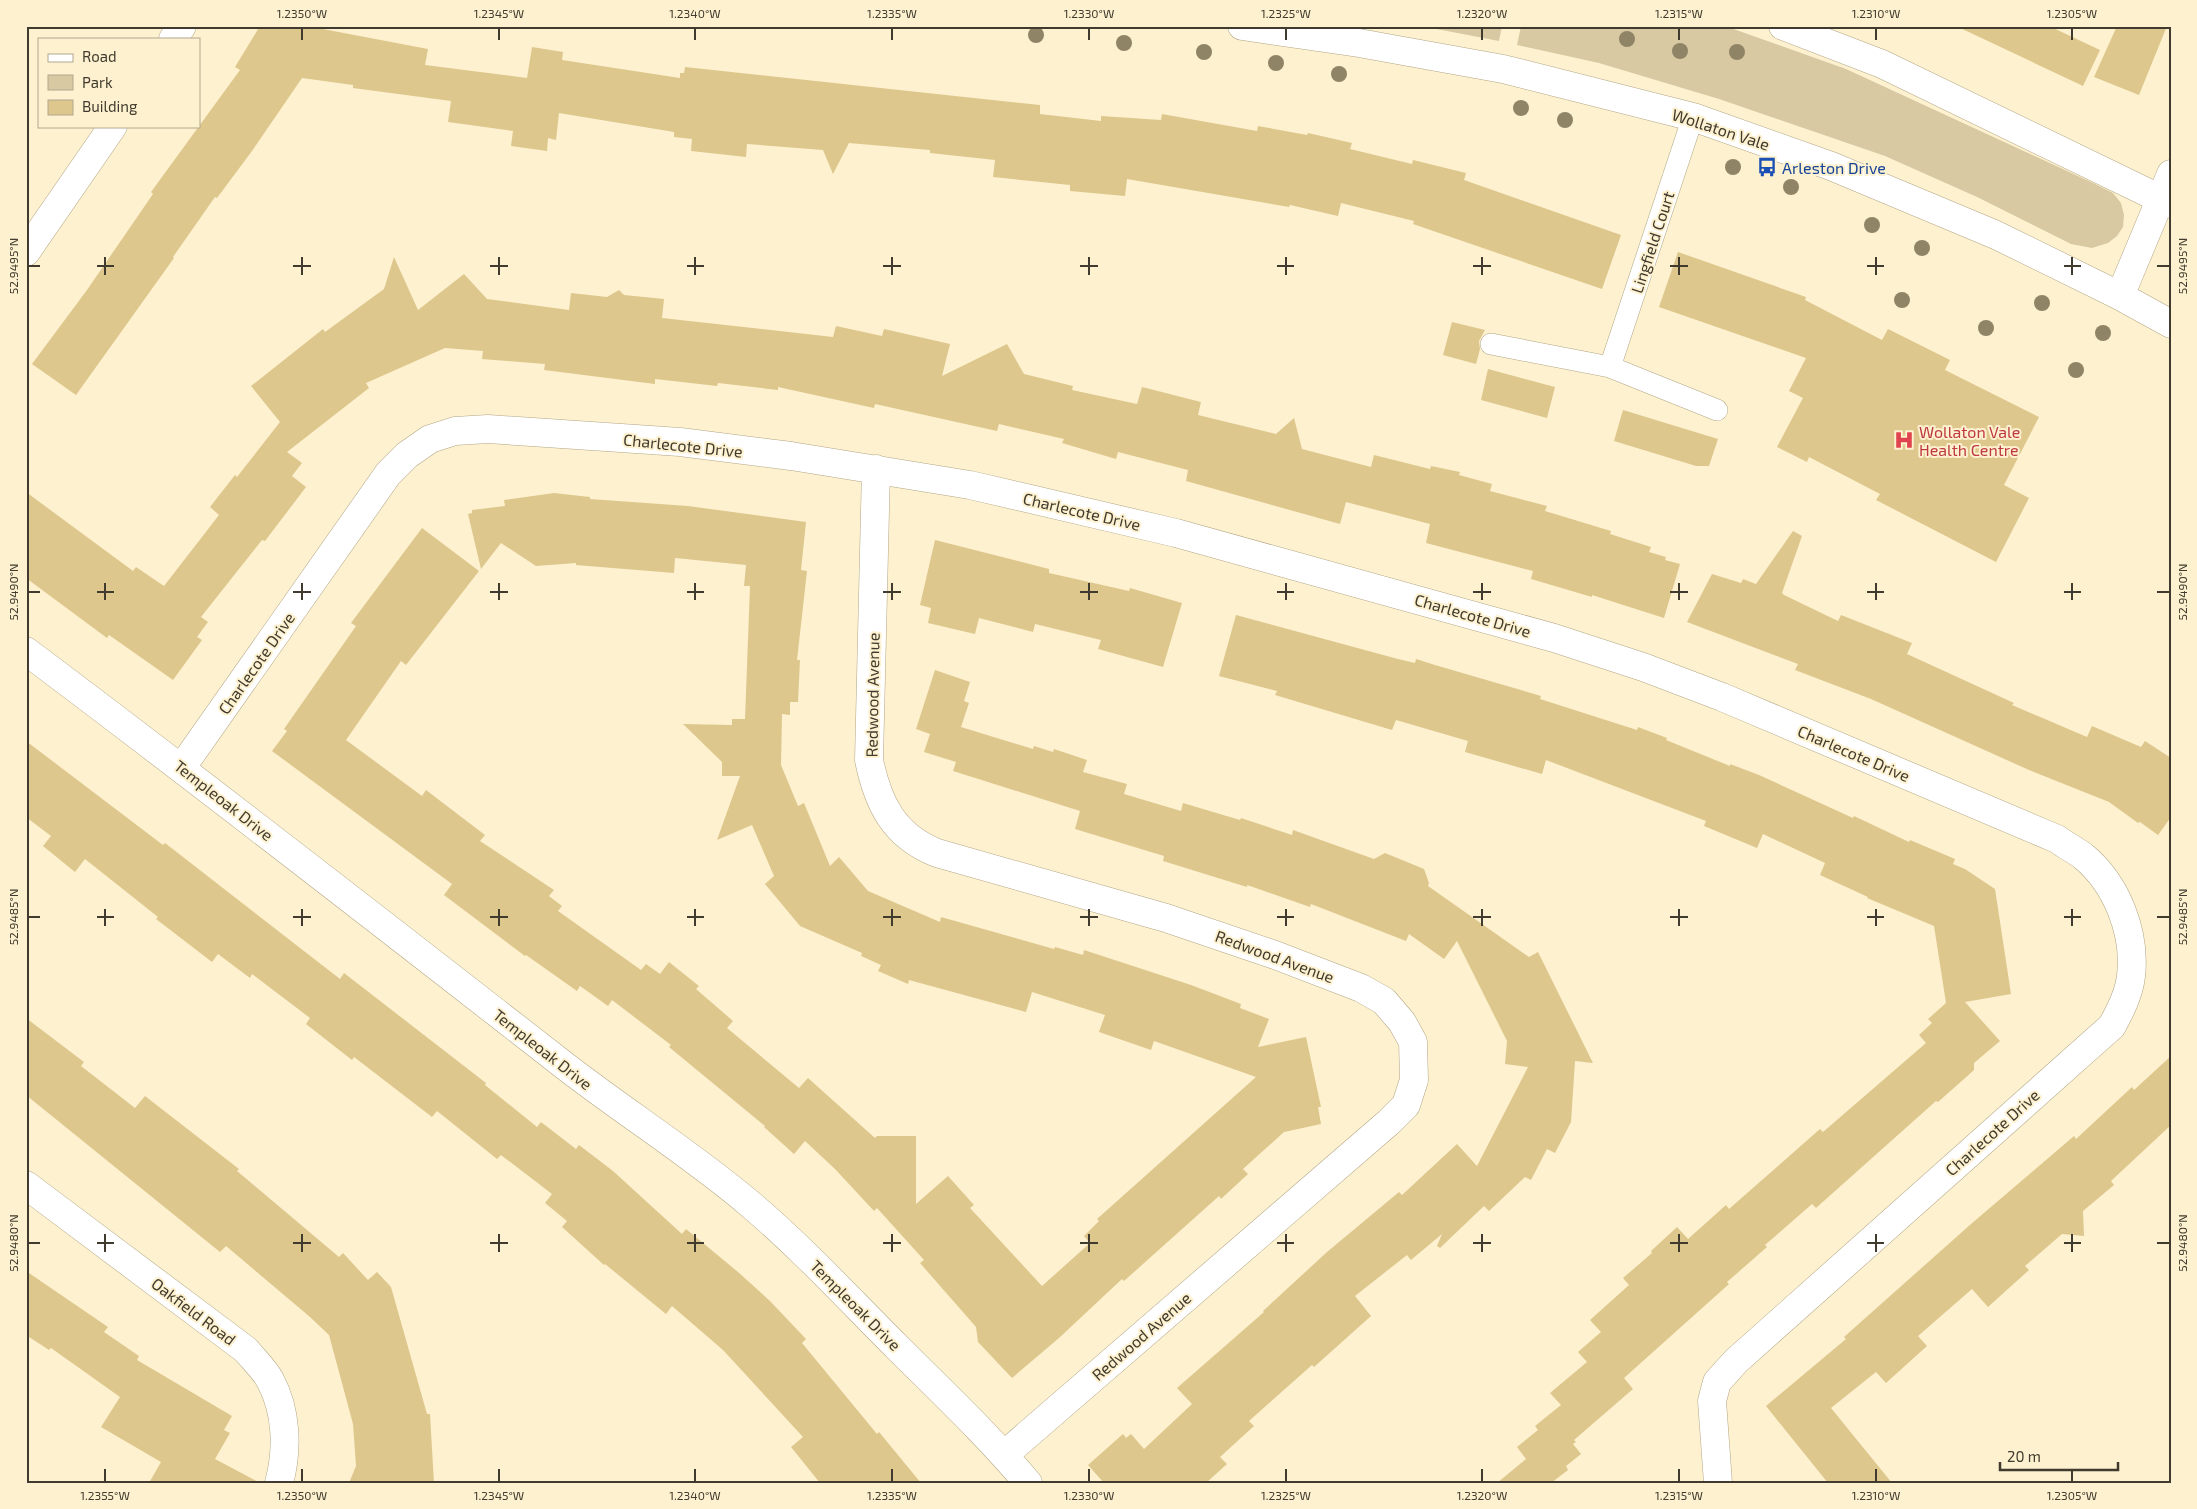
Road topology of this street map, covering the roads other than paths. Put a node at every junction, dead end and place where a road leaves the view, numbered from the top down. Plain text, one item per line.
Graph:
1 (182, 26) edge
2 (1242, 26) edge
3 (1783, 26) edge
4 (174, 38) edge
5 (1693, 118) junction
6 (112, 128) edge
7 (2171, 174) edge
8 (2166, 202) edge
9 (26, 252) edge
10 (2120, 296) junction
11 (2171, 324) edge
12 (1491, 344) dead end
13 (1610, 367) junction
14 (1717, 410) dead end
15 (876, 469) junction
16 (26, 651) edge
17 (182, 768) junction
18 (26, 1185) edge
19 (1004, 1455) junction
20 (279, 1483) edge
21 (1028, 1483) edge
22 (1718, 1483) edge

1 - 4 street
2 - 5 street, Wollaton Vale
3 - 8 street
5 - 10 street, Wollaton Vale
5 - 13 lane, Lingfield Court
6 - 9 street
7 - 8 street
8 - 10 street
10 - 11 street, Wollaton Vale
12 - 13 lane
13 - 14 lane
15 - 17 street, Charlecote Drive
15 - 19 street, Redwood Avenue
15 - 22 street, Charlecote Drive
16 - 17 street, Templeoak Drive
17 - 19 street, Templeoak Drive
18 - 20 street, Oakfield Road
19 - 21 street, Templeoak Drive

